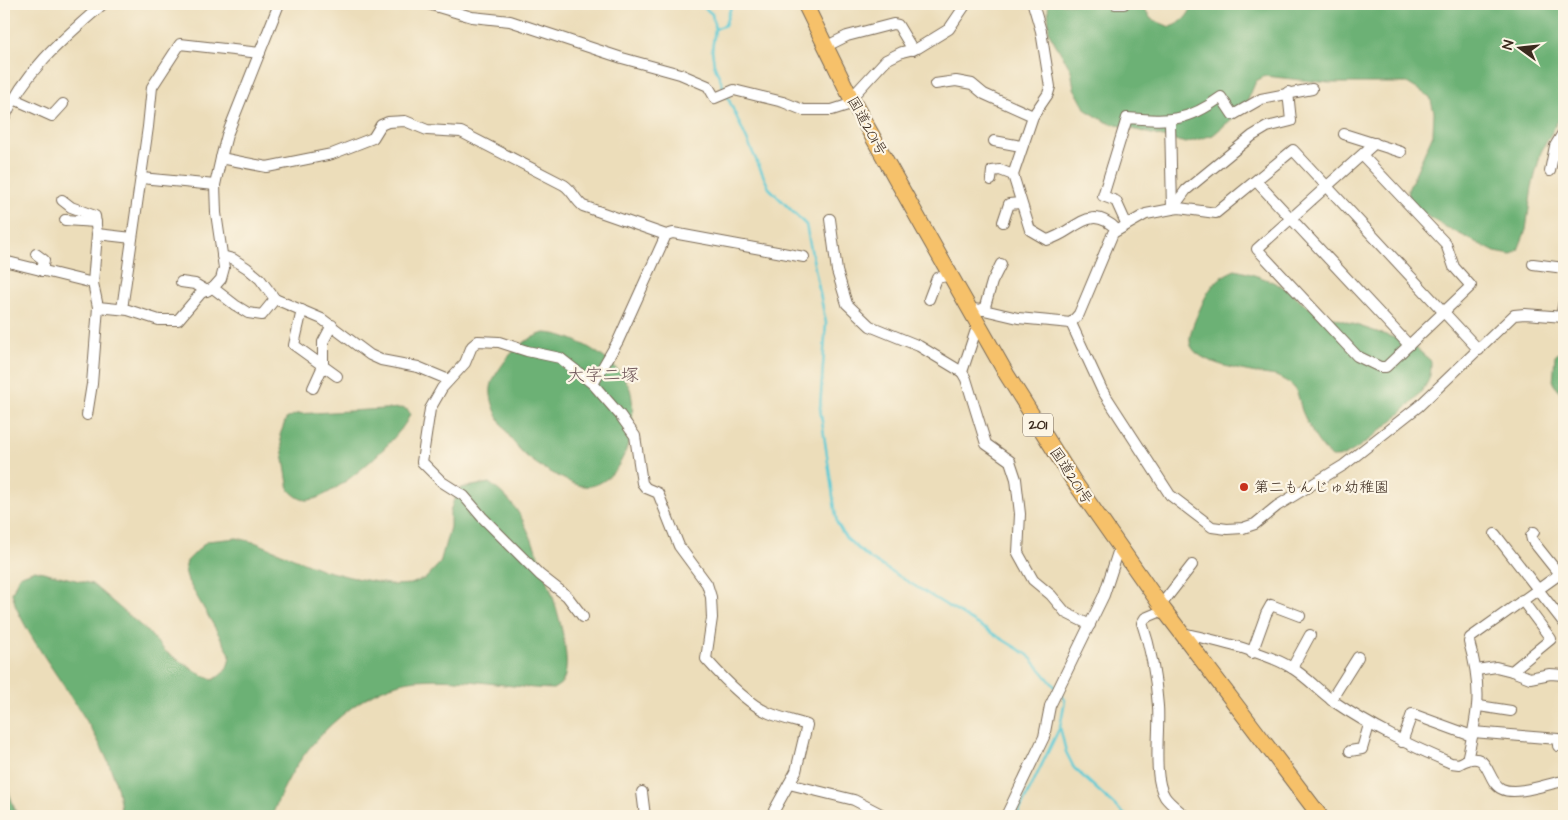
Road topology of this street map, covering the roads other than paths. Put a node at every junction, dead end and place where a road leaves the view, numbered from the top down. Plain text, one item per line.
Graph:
1 (103, 4) edge
2 (279, 4) edge
3 (428, 4) edge
4 (805, 4) edge
5 (966, 4) edge
6 (1033, 4) edge
7 (1115, 4) edge
8 (1124, 4) edge
9 (825, 47) junction
10 (914, 50) junction
11 (260, 53) junction
12 (935, 84) dead end
13 (1312, 89) dead end
14 (1288, 92) junction
15 (14, 99) junction
16 (853, 100) junction
17 (63, 104) dead end
18 (1032, 116) junction
19 (4, 119) edge
20 (1170, 121) junction
21 (1564, 130) edge
22 (1344, 134) dead end
23 (994, 141) dead end
24 (1375, 143) junction
25 (1022, 146) junction
26 (1401, 152) dead end
27 (1362, 155) junction
28 (221, 158) junction
29 (1550, 171) dead end
30 (1013, 175) junction
31 (141, 178) junction
32 (991, 180) dead end
33 (1256, 180) junction
34 (215, 185) junction
35 (1327, 187) junction
36 (62, 200) dead end
37 (1020, 203) junction
38 (1172, 209) junction
39 (1291, 218) junction
40 (830, 219) dead end
41 (65, 220) dead end
42 (96, 222) junction
43 (1003, 222) dead end
44 (1126, 223) junction
45 (1117, 230) junction
46 (97, 234) junction
47 (666, 235) junction
48 (132, 238) junction
49 (36, 254) dead end
50 (222, 256) junction
51 (804, 257) dead end
52 (4, 261) edge
53 (1001, 264) dead end
54 (1533, 264) dead end
55 (1564, 268) edge
56 (42, 271) junction
57 (950, 275) junction
58 (181, 282) dead end
59 (93, 283) junction
60 (210, 289) junction
61 (929, 298) dead end
62 (275, 299) junction
63 (1564, 301) edge
64 (98, 308) junction
65 (122, 309) junction
66 (302, 310) junction
67 (977, 310) junction
68 (1444, 312) junction
69 (1563, 317) edge
70 (1071, 323) junction
71 (332, 325) junction
72 (980, 326) junction
73 (1409, 345) junction
74 (1479, 350) junction
75 (323, 366) junction
76 (962, 372) junction
77 (337, 376) dead end
78 (449, 380) junction
79 (593, 384) junction
80 (313, 388) dead end
81 (87, 415) dead end
82 (1534, 532) dead end
83 (1494, 534) dead end
84 (1120, 549) junction
85 (1192, 565) dead end
86 (1562, 573) edge
87 (1538, 589) junction
88 (1522, 600) junction
89 (1162, 608) junction
90 (1300, 616) dead end
91 (583, 617) dead end
92 (1563, 622) edge
93 (1090, 625) junction
94 (1546, 632) junction
95 (1183, 633) junction
96 (1310, 635) dead end
97 (1252, 653) junction
98 (1358, 657) dead end
99 (1292, 668) junction
100 (1477, 670) junction
101 (1512, 671) junction
102 (1564, 675) edge
103 (1331, 700) junction
104 (1479, 706) junction
105 (1511, 711) dead end
106 (1369, 725) junction
107 (1473, 734) junction
108 (1558, 739) dead end
109 (1402, 742) junction
110 (1350, 751) dead end
111 (1467, 760) junction
112 (1564, 781) edge
113 (789, 784) junction
114 (642, 792) dead end
115 (645, 816) edge
116 (771, 816) edge
117 (885, 816) edge
118 (1006, 816) edge
119 (1184, 816) edge
120 (1320, 816) edge

1 - 15 street
2 - 11 street
3 - 16 street
4 - 9 highway, 国道201号 / 201
5 - 10 street
6 - 18 street
7 - 8 street
9 - 10 street
9 - 16 highway, 国道201号 / 201
10 - 16 street
11 - 28 street
11 - 31 street
12 - 18 street
13 - 14 street
14 - 20 street
14 - 38 street
15 - 17 street
15 - 19 street
16 - 57 highway, 国道201号 / 201
18 - 25 street
20 - 38 street
20 - 44 street
21 - 29 street
22 - 24 street
23 - 25 street
24 - 26 street
24 - 27 street
25 - 30 street
27 - 35 street
27 - 68 street
28 - 34 street
28 - 47 street
30 - 32 street
30 - 37 street
31 - 34 street
31 - 48 street
33 - 35 street
33 - 38 street
33 - 39 street
34 - 50 street
35 - 39 street
35 - 68 street
36 - 42 street
37 - 43 street
37 - 45 street
38 - 44 street
39 - 73 street
39 - 73 street
40 - 76 street
41 - 42 street
42 - 46 street
44 - 45 street
45 - 70 street
46 - 48 street
46 - 59 street
47 - 51 street
47 - 79 street
48 - 65 street
49 - 56 street
50 - 60 street
50 - 62 street
52 - 56 street
53 - 67 street
54 - 55 street
56 - 59 street
57 - 61 street
57 - 67 highway, 国道201号 / 201
58 - 60 street
59 - 64 street
60 - 62 street
60 - 65 street
62 - 66 street
63 - 69 street
64 - 65 street
64 - 81 street
66 - 71 street
66 - 75 street
67 - 70 street
67 - 72 highway, 国道201号 / 201
68 - 73 street
68 - 74 street
69 - 74 street
70 - 74 street
71 - 75 street
71 - 78 street
72 - 76 street
72 - 84 highway, 国道201号 / 201
75 - 77 street
75 - 80 street
76 - 93 street
78 - 79 street
78 - 91 street
79 - 113 street
82 - 86 street
83 - 87 street
84 - 89 highway, 国道201号 / 201
84 - 93 street
85 - 89 street
86 - 87 street
87 - 88 street
87 - 92 street
88 - 94 street
88 - 100 street
89 - 95 highway, 国道201号 / 201
89 - 119 street
90 - 97 street
92 - 94 street
93 - 118 street
94 - 101 street
95 - 97 street
95 - 120 highway, 国道201号 / 201
96 - 99 street
97 - 99 street
98 - 103 street
99 - 103 street
100 - 101 street
100 - 104 street
101 - 102 street
103 - 106 street
104 - 105 street
104 - 107 street
106 - 109 street
106 - 110 street
107 - 108 street
107 - 109 street
107 - 111 street
109 - 111 street
111 - 112 street
113 - 116 street
113 - 117 street
114 - 115 street

